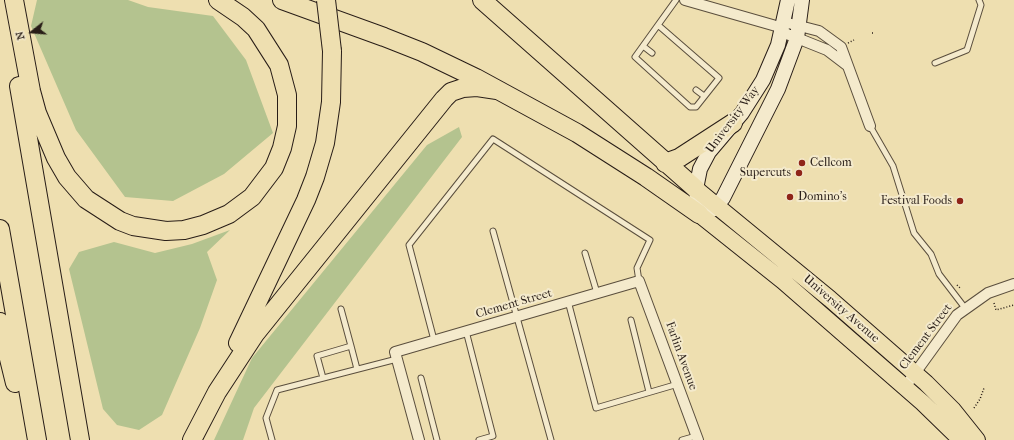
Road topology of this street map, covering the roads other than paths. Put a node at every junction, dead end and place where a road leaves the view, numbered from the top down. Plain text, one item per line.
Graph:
1 (4, 0) edge
2 (14, 0) edge
3 (218, 0) edge
4 (282, 0) edge
5 (326, 0) edge
6 (482, 0) edge
7 (676, 0) edge
8 (685, 0) edge
9 (788, 0) edge
10 (802, 0) edge
11 (979, 0) edge
12 (800, 24) junction
13 (658, 25) junction
14 (783, 27) junction
15 (797, 38) junction
16 (643, 46) junction
17 (652, 53) dead end
18 (935, 63) dead end
19 (848, 66) junction
20 (497, 90) junction
21 (696, 90) dead end
22 (704, 96) junction
23 (734, 123) junction
24 (870, 126) joint
25 (665, 163) junction
26 (696, 189) junction
27 (717, 206) junction
28 (699, 214) junction
29 (0, 229) edge
30 (492, 231) dead end
31 (585, 254) dead end
32 (639, 281) junction
33 (1014, 284) edge
34 (596, 293) junction
35 (568, 301) junction
36 (965, 308) junction
37 (341, 309) dead end
38 (516, 317) junction
39 (631, 320) dead end
40 (0, 322) edge
41 (466, 331) junction
42 (434, 340) junction
43 (351, 346) junction
44 (396, 355) junction
45 (357, 370) junction
46 (915, 374) junction
47 (323, 378) junction
48 (421, 378) dead end
49 (678, 384) junction
50 (905, 387) junction
51 (217, 392) junction
52 (649, 392) junction
53 (697, 438) edge
54 (26, 440) edge
55 (37, 440) edge
56 (80, 440) edge
57 (192, 440) edge
58 (272, 440) edge
59 (419, 440) edge
60 (437, 440) edge
61 (479, 440) edge
62 (551, 440) edge
63 (682, 440) edge
64 (961, 440) edge
65 (977, 440) edge

1 - 56 highway
2 - 3 highway
4 - 20 highway
5 - 51 highway, bridge
6 - 25 highway
7 - 13 lane
8 - 14 street
9 - 14 main road, University Way
10 - 12 main road, University Way
11 - 18 lane
12 - 14 street
12 - 15 main road, University Way
12 - 19 street
13 - 16 lane
13 - 22 lane
14 - 15 street
14 - 23 main road, University Way
15 - 19 street
15 - 27 main road, University Way
16 - 17 lane
16 - 22 lane
19 - 24 street
20 - 28 highway
20 - 51 highway
21 - 22 lane
23 - 25 highway
23 - 26 main road, University Way
24 - 36 lane
25 - 26 highway
26 - 27 main road, University Avenue
26 - 28 main road, University Way
27 - 28 main road
27 - 46 main road, University Avenue
28 - 50 main road, University Avenue
29 - 55 highway
30 - 38 lane
31 - 34 lane
32 - 34 street, Clement Street
32 - 42 lane
32 - 49 street, Farlin Avenue
33 - 36 street, Clement Street
34 - 35 street, Clement Street
35 - 38 street, Clement Street
35 - 52 lane
36 - 46 street, Clement Street
37 - 43 lane
38 - 41 street, Clement Street
38 - 62 lane
39 - 52 lane
40 - 54 highway
41 - 42 street, Clement Street
41 - 61 lane
42 - 44 street, Clement Street
43 - 45 lane
43 - 47 lane
44 - 45 lane
44 - 59 street
45 - 47 lane
46 - 50 street, Clement Street
46 - 65 main road, University Avenue
47 - 58 lane
48 - 60 lane
49 - 52 lane
49 - 53 street, Farlin Avenue
50 - 64 main road, University Avenue
51 - 57 highway
53 - 63 lane

